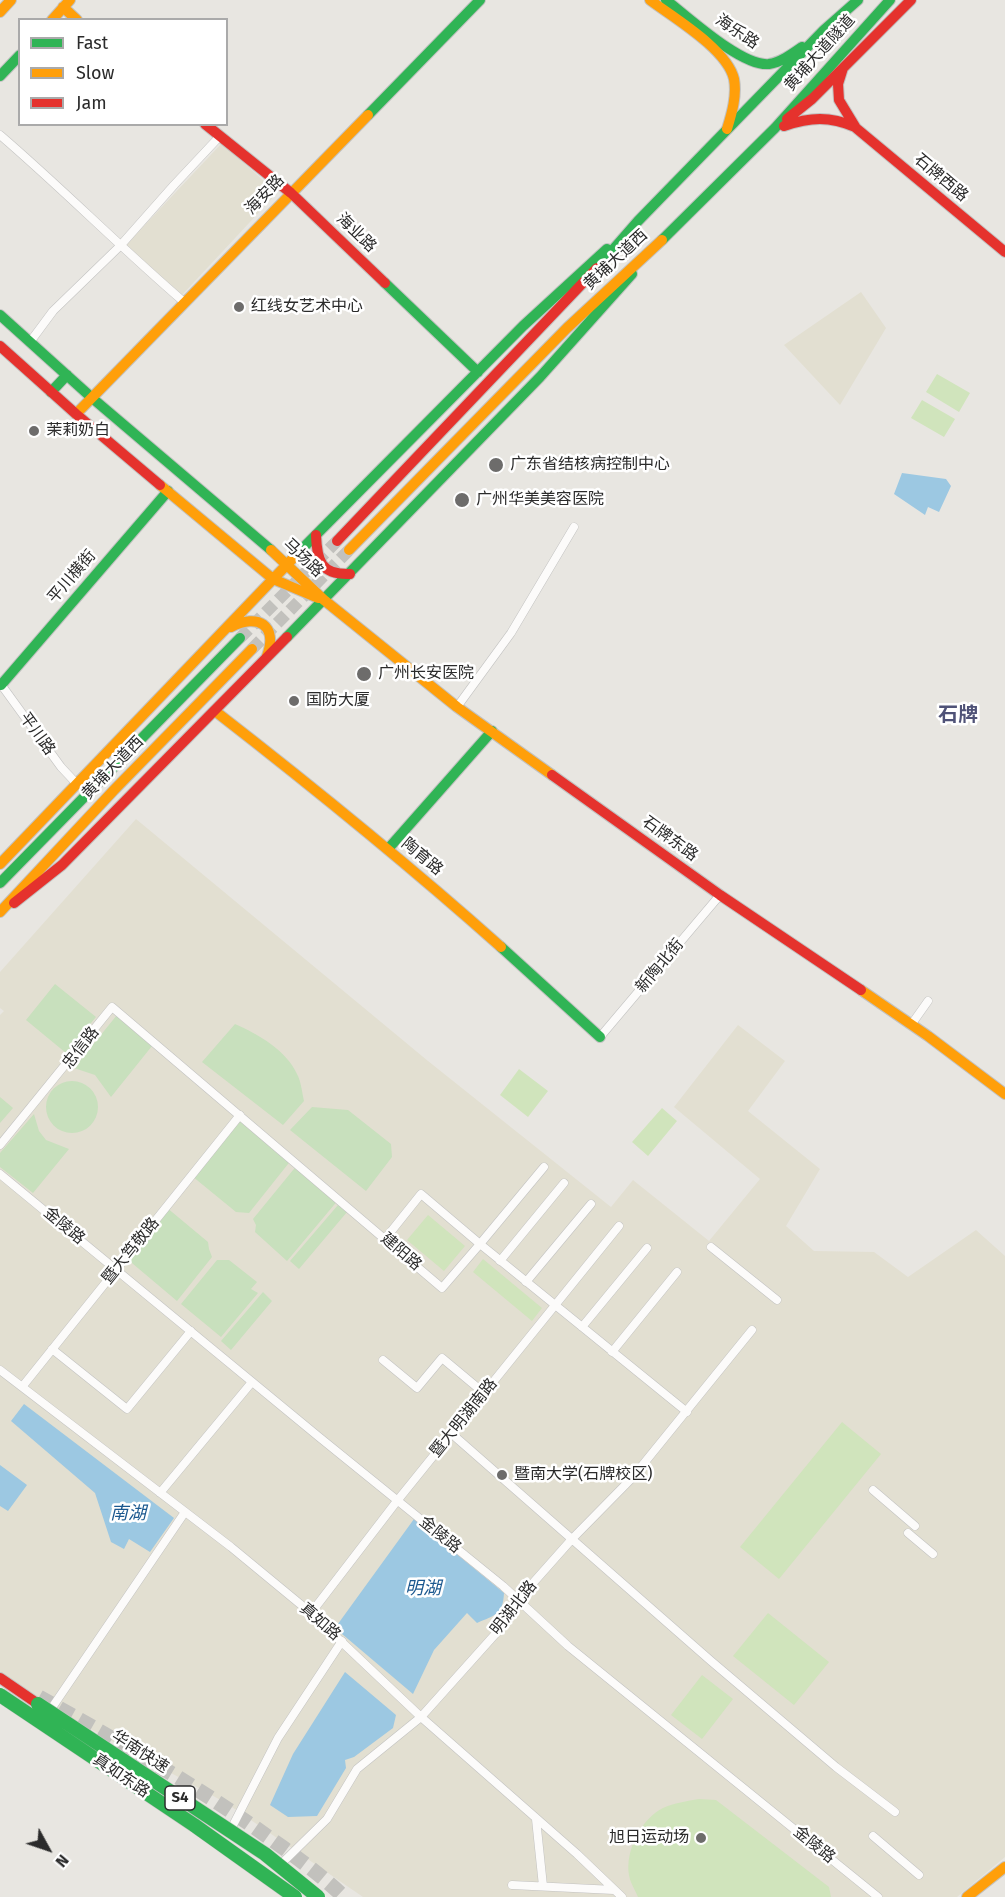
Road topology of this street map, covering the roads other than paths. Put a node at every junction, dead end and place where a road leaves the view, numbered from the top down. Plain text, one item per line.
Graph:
1 (11, 0) edge
2 (480, 0) edge
3 (650, 0) edge
4 (666, 0) edge
5 (848, 0) edge
6 (858, 0) edge
7 (890, 0) edge
8 (911, 0) edge
9 (67, 4) edge
10 (0, 12) edge
11 (54, 18) edge
12 (76, 18) edge
13 (824, 30) junction
14 (18, 57) edge
15 (843, 68) junction
16 (0, 76) edge
17 (208, 126) edge
18 (856, 128) junction
19 (775, 129) junction
20 (726, 132) junction
21 (0, 135) edge
22 (220, 136) junction
23 (291, 193) junction
24 (638, 221) junction
25 (659, 243) junction
26 (120, 246) junction
27 (1005, 252) edge
28 (184, 302) junction
29 (0, 315) edge
30 (30, 342) junction
31 (0, 346) edge
32 (477, 372) junction
33 (67, 375) junction
34 (51, 392) junction
35 (92, 397) junction
36 (76, 414) junction
37 (168, 491) junction
38 (574, 527) dead end
39 (316, 535) junction
40 (337, 541) tunnel mouth
41 (349, 550) tunnel mouth
42 (287, 564) junction
43 (350, 574) junction
44 (273, 579) junction
45 (324, 600) junction
46 (225, 629) junction
47 (240, 638) tunnel mouth
48 (252, 649) tunnel mouth
49 (264, 661) junction
50 (1, 684) edge
51 (457, 707) junction
52 (215, 711) junction
53 (492, 731) junction
54 (76, 783) junction
55 (388, 849) junction
56 (0, 864) edge
57 (0, 884) edge
58 (720, 895) junction
59 (0, 913) edge
60 (928, 1001) dead end
61 (112, 1007) joint
62 (911, 1025) junction
63 (600, 1037) joint
64 (1005, 1094) edge
65 (240, 1115) junction
66 (0, 1145) edge
67 (544, 1167) dead end
68 (0, 1174) edge
69 (564, 1183) dead end
70 (591, 1204) dead end
71 (619, 1226) dead end
72 (385, 1239) junction
73 (480, 1244) junction
74 (647, 1248) dead end
75 (711, 1248) dead end
76 (500, 1261) junction
77 (116, 1269) junction
78 (677, 1272) dead end
79 (526, 1282) junction
80 (777, 1300) dead end
81 (556, 1305) junction
82 (582, 1327) junction
83 (752, 1330) dead end
84 (191, 1331) junction
85 (52, 1349) junction
86 (612, 1352) junction
87 (383, 1360) dead end
88 (0, 1370) edge
89 (252, 1382) junction
90 (22, 1387) junction
91 (484, 1393) junction
92 (687, 1412) junction
93 (452, 1434) junction
94 (873, 1490) dead end
95 (160, 1493) junction
96 (397, 1501) junction
97 (185, 1512) junction
98 (915, 1526) dead end
99 (909, 1533) dead end
100 (572, 1539) junction
101 (933, 1554) dead end
102 (518, 1601) junction
103 (311, 1613) junction
104 (342, 1641) junction
105 (0, 1678) edge
106 (0, 1695) edge
107 (0, 1703) edge
108 (421, 1717) junction
109 (45, 1725) junction
110 (895, 1812) dead end
111 (536, 1819) junction
112 (873, 1836) dead end
113 (223, 1845) junction
114 (1005, 1867) edge
115 (919, 1875) dead end
116 (268, 1876) junction
117 (512, 1885) dead end
118 (543, 1886) junction
119 (614, 1890) junction
120 (295, 1897) edge
121 (302, 1897) edge
122 (318, 1897) edge
123 (622, 1897) edge
124 (878, 1897) edge
125 (967, 1897) edge

1 - 10 main road
2 - 23 main road, 海安路
3 - 20 main road, 海乐路
4 - 13 main road, 海乐路
5 - 13 main road, 黄埔大道西
6 - 13 main road, 黄埔大道隧道
7 - 19 main road, 黄埔大道隧道
8 - 15 main road, 黄埔大道西
9 - 11 main road
9 - 12 main road
13 - 20 main road, 黄埔大道西
14 - 16 main road
15 - 18 main road
15 - 19 main road, 黄埔大道西
17 - 22 main road, 海业路
18 - 19 main road
18 - 27 main road, 石牌西路
19 - 25 main road, 黄埔大道西
20 - 24 main road, 黄埔大道西
21 - 26 street
22 - 23 main road, 海业路
22 - 26 street
23 - 28 main road, 海安路
23 - 32 main road, 海业路
24 - 32 main road
24 - 40 main road, 黄埔大道西
25 - 41 main road, 黄埔大道西
25 - 43 main road
26 - 28 street
26 - 30 street
28 - 35 main road, 海安路
29 - 30 main road, 马场路
30 - 33 main road, 马场路
31 - 34 main road, 马场路
32 - 39 main road
33 - 34 main road
33 - 35 main road, 马场路
34 - 36 main road, 马场路
35 - 36 main road, 海安路
35 - 42 main road, 马场路
36 - 37 main road, 马场路
37 - 44 main road, 马场路
37 - 50 main road, 平川横街
38 - 51 street
39 - 42 main road
39 - 43 main road
42 - 44 main road
42 - 45 main road, 马场路
43 - 45 main road
44 - 45 main road, 马场路
44 - 46 main road
45 - 49 main road
45 - 51 main road, 石牌东路
46 - 49 main road
46 - 54 main road
47 - 57 main road, 黄埔大道西
48 - 59 main road, 黄埔大道西
49 - 52 main road
50 - 54 street, 平川路
51 - 53 main road, 石牌东路
52 - 55 main road, 陶育路
52 - 59 main road
53 - 55 main road
53 - 58 main road, 石牌东路
54 - 56 main road
55 - 63 main road, 陶育路
58 - 62 main road, 石牌东路
58 - 63 street, 新陶北街
60 - 62 street
61 - 65 street, 建阳路
61 - 66 street, 忠信路
62 - 64 main road, 石牌东路
65 - 72 street, 建阳路
65 - 77 street, 暨大笃敬路
67 - 73 street
68 - 77 street, 金陵路
69 - 76 street
70 - 79 street
71 - 81 street, 暨大明湖南路
72 - 73 street, 建阳路
72 - 73 street
73 - 76 street
74 - 82 street
75 - 80 street
76 - 79 street
77 - 84 street, 金陵路
77 - 85 street, 暨大笃敬路
78 - 86 street
79 - 81 street
81 - 82 street
81 - 91 street, 暨大明湖南路
82 - 86 street
83 - 92 street, 明湖北路
84 - 85 street
84 - 89 street, 金陵路
85 - 90 street, 暨大笃敬路
86 - 92 street
87 - 91 street
88 - 90 street, 真如路
89 - 95 street
89 - 96 street, 金陵路
90 - 95 street, 真如路
91 - 93 street, 暨大明湖南路
92 - 100 street, 明湖北路
93 - 96 street, 暨大明湖南路
93 - 100 street
94 - 98 street
95 - 97 street, 真如路
96 - 102 street, 金陵路
96 - 103 street, 暨大明湖南路
97 - 103 street, 真如路
97 - 109 street
99 - 101 street
100 - 102 street, 明湖北路
100 - 110 street
102 - 108 street, 明湖北路
102 - 124 street, 金陵路
103 - 104 street, 真如路
104 - 108 street, 真如路
104 - 113 street
105 - 122 main road, 华南快速 / S4, bridge
106 - 109 main road, 华南快速 / S4, bridge
107 - 109 main road, bridge
108 - 111 street, 真如路
108 - 116 street, 明湖北路
109 - 113 street, 真如东路
109 - 120 main road, 华南快速 / S4, bridge
111 - 118 street
111 - 119 street, 真如路
112 - 115 street
113 - 116 street, 真如东路
114 - 125 main road
116 - 121 street, 真如东路
117 - 118 street
118 - 119 street
119 - 123 street, 真如路

